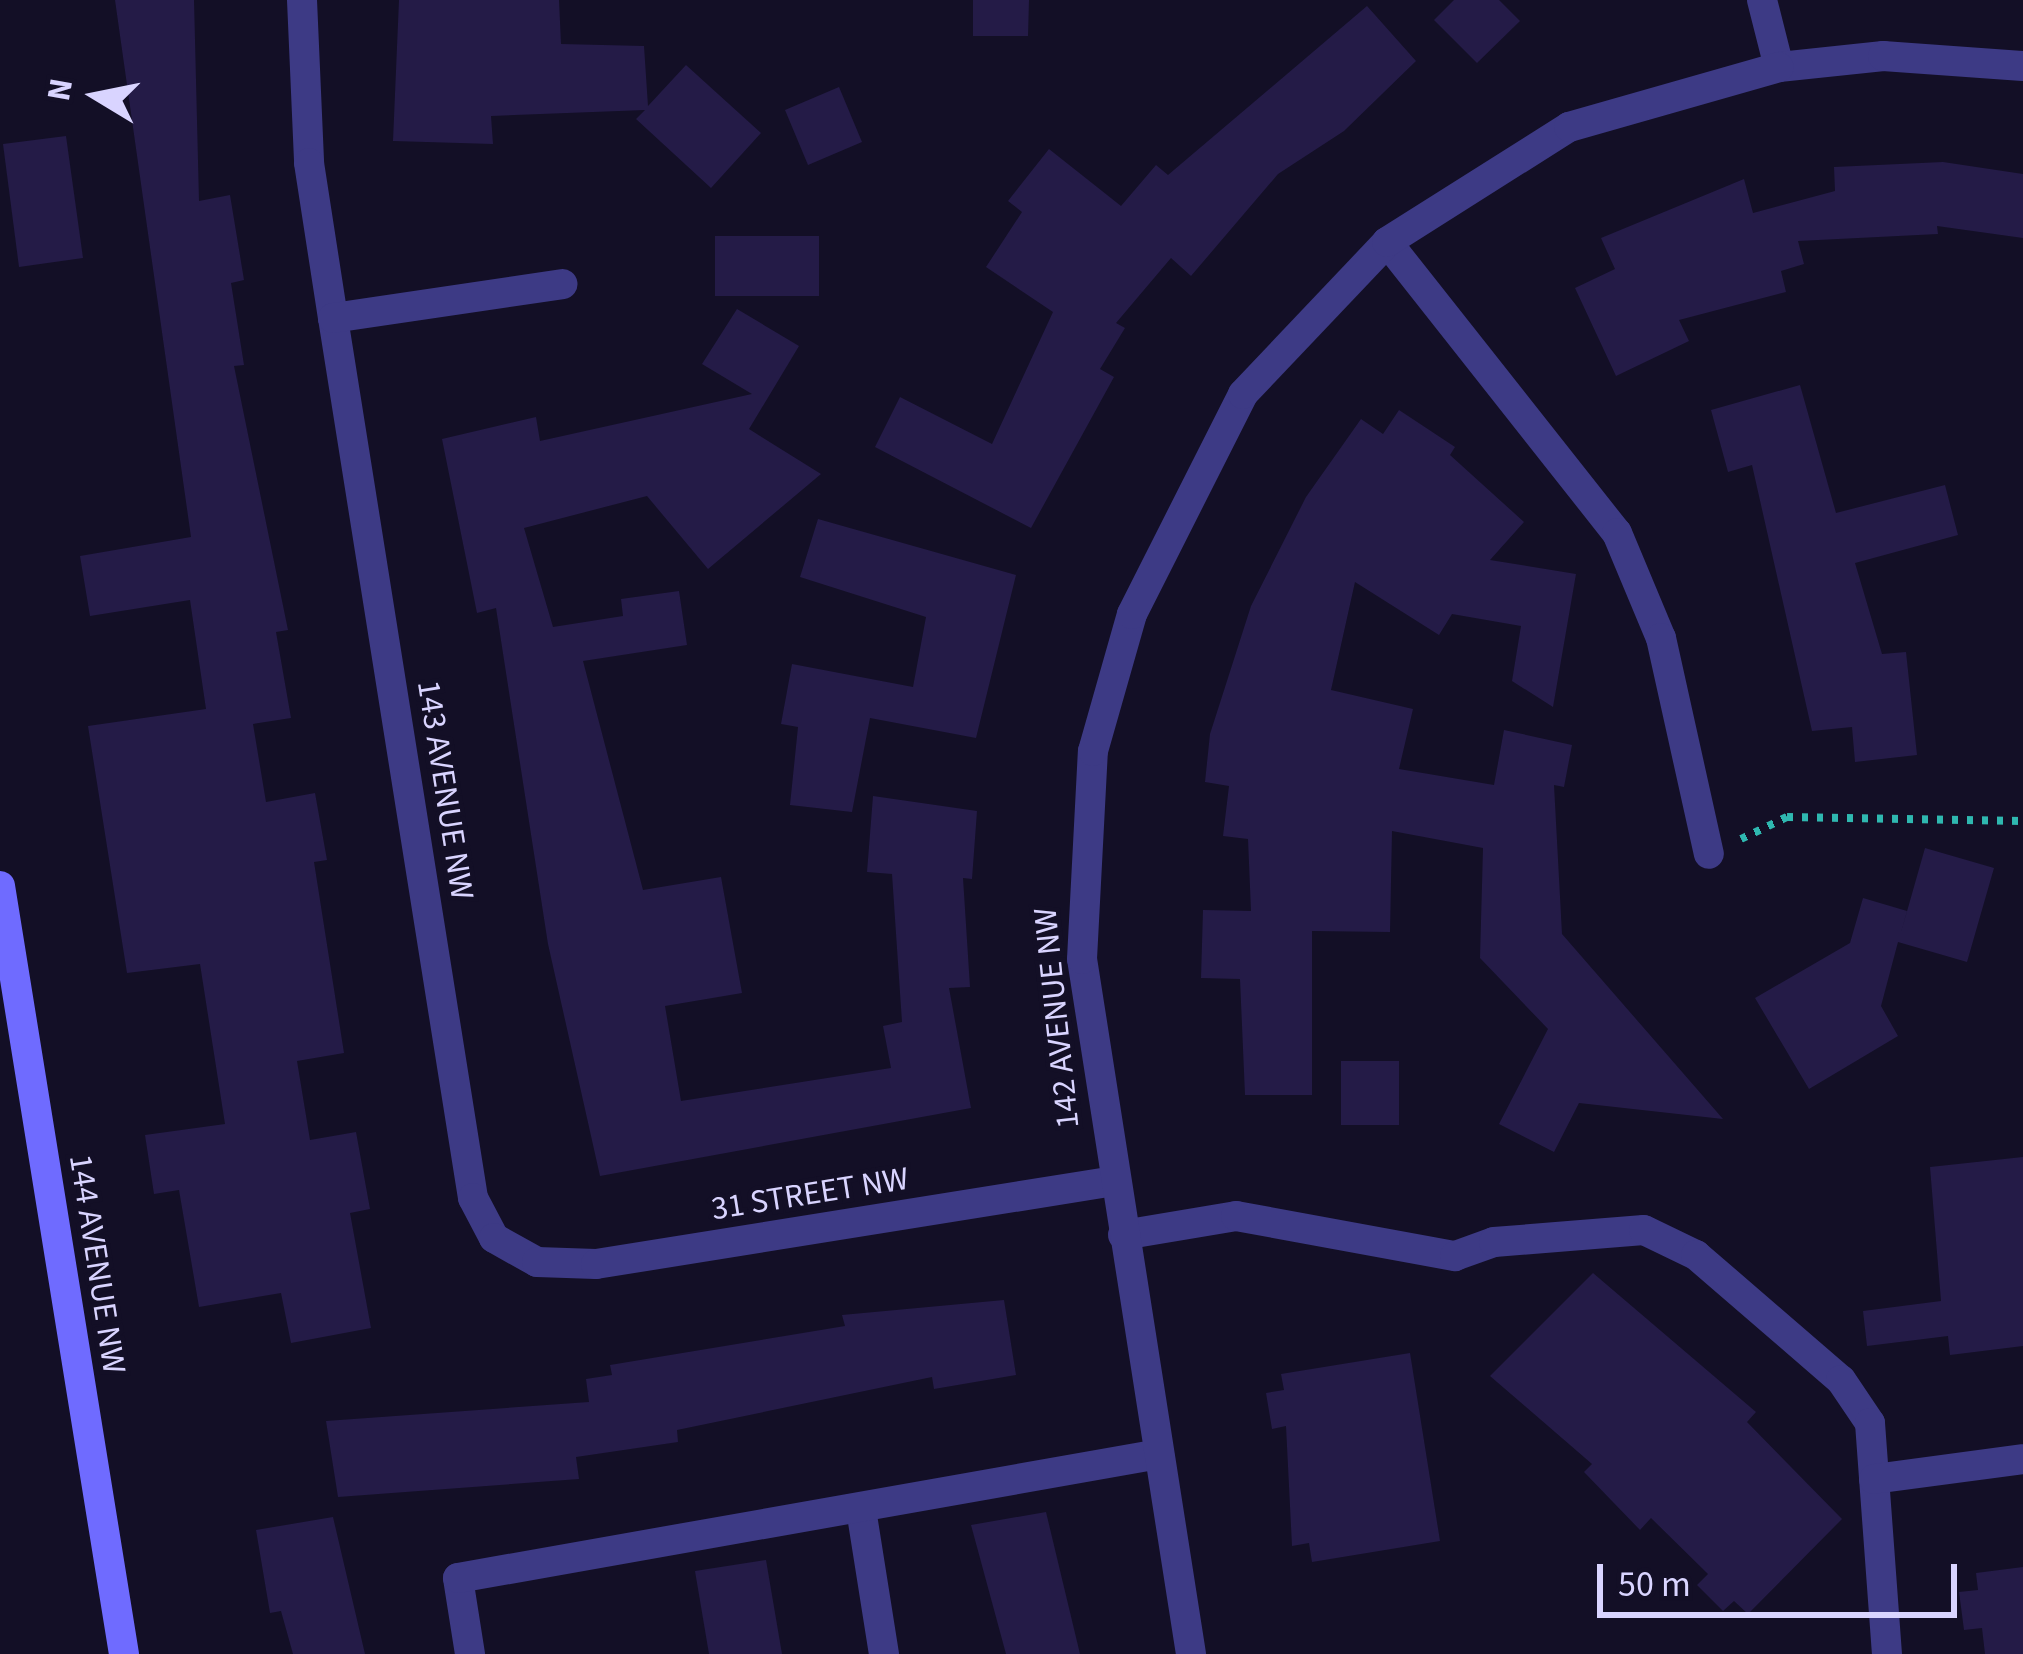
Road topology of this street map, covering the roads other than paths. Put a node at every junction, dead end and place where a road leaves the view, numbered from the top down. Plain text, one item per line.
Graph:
1 (302, 0) edge
2 (1762, 0) edge
3 (2023, 66) edge
4 (1779, 67) junction
5 (1387, 242) junction
6 (562, 284) dead end
7 (333, 318) junction
8 (1709, 854) road end
9 (0, 886) edge
10 (1114, 1181) junction
11 (1123, 1235) junction
12 (518, 1257) joint
13 (1159, 1454) junction
14 (2023, 1460) edge
15 (1874, 1479) junction
16 (861, 1509) junction
17 (124, 1654) edge
18 (470, 1654) edge
19 (884, 1654) edge
20 (1191, 1654) edge
21 (1888, 1654) edge

1 - 7 street, 143 AVENUE NW
2 - 4 street
3 - 4 street, 142 AVENUE NW
4 - 5 street, 142 AVENUE NW
5 - 8 street
5 - 10 street, 142 AVENUE NW
6 - 7 street
7 - 12 street, 143 AVENUE NW
9 - 17 main road, 144 AVENUE NW
10 - 11 street, 142 AVENUE NW
10 - 12 street, 31 STREET NW
11 - 13 street, 142 AVENUE NW
11 - 15 street
13 - 16 street
13 - 20 street, 142 AVENUE NW
14 - 15 street
15 - 21 street
16 - 18 street
16 - 19 street

